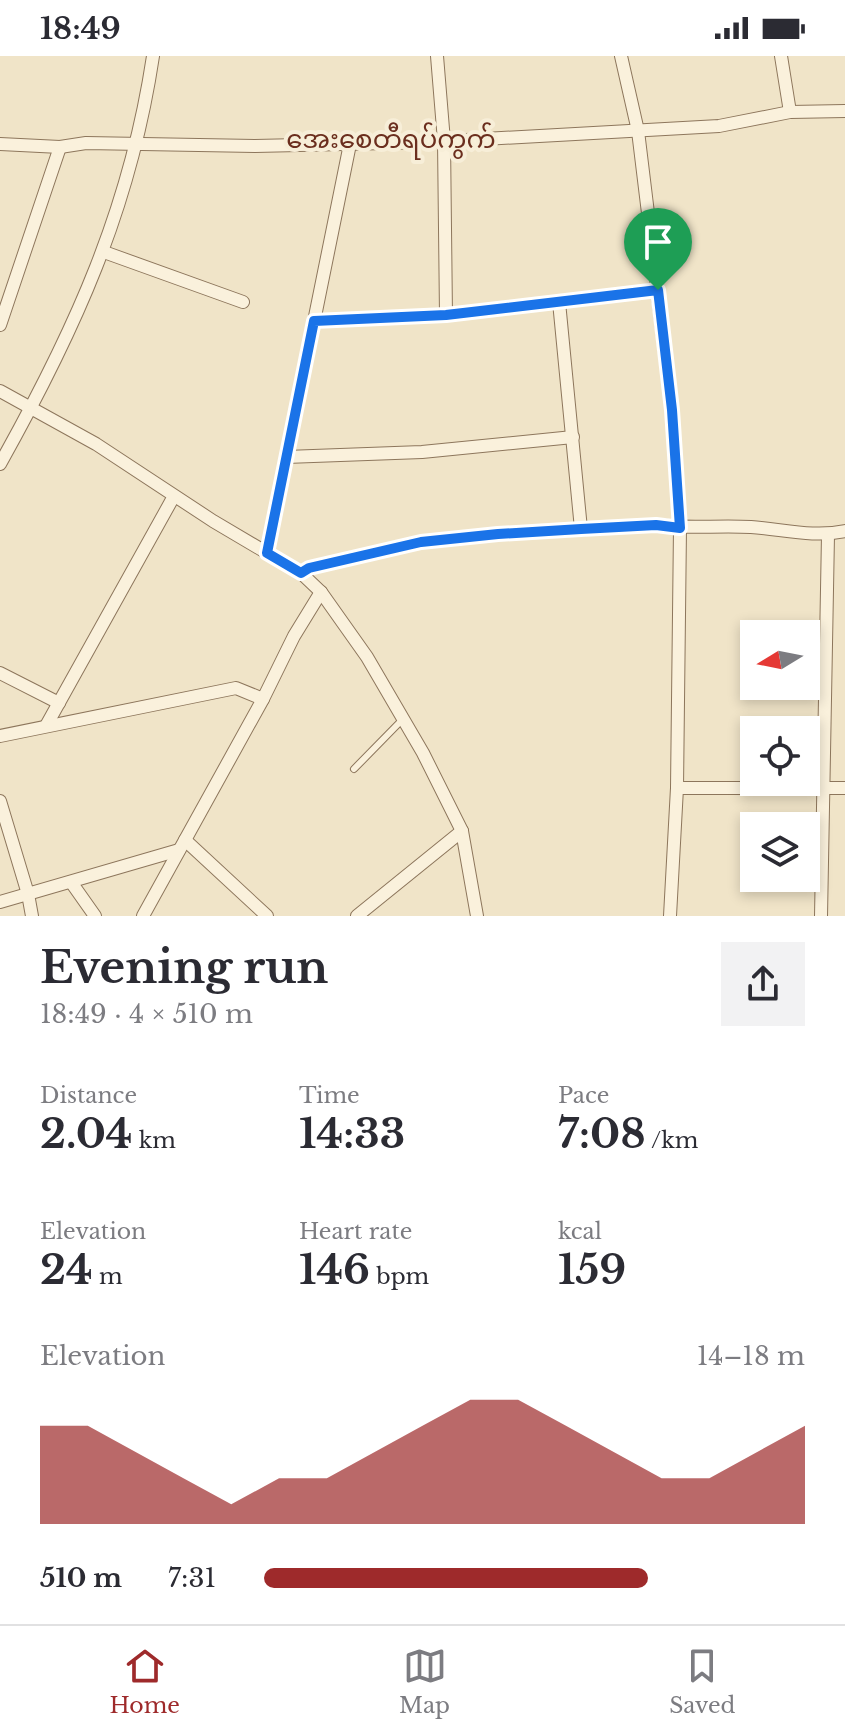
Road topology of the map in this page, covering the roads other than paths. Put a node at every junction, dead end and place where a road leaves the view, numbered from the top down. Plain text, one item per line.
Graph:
1 (153, 56) edge
2 (437, 56) edge
3 (621, 56) edge
4 (781, 56) edge
5 (845, 111) edge
6 (790, 112) junction
7 (638, 131) junction
8 (444, 141) junction
9 (0, 144) edge
10 (138, 144) junction
11 (350, 144) junction
12 (60, 147) junction
13 (104, 252) junction
14 (658, 290) junction
15 (243, 302) dead end
16 (559, 302) junction
17 (446, 315) junction
18 (314, 321) junction
19 (0, 325) edge
20 (0, 391) edge
21 (31, 409) junction
22 (573, 437) junction
23 (286, 457) junction
24 (0, 464) edge
25 (174, 496) junction
26 (680, 528) junction
27 (581, 529) junction
28 (845, 531) edge
29 (828, 535) junction
30 (267, 553) junction
31 (301, 573) junction
32 (321, 592) junction
33 (0, 673) edge
34 (263, 699) junction
35 (59, 703) junction
36 (403, 719) junction
37 (46, 726) junction
38 (0, 736) edge
39 (354, 769) dead end
40 (677, 788) junction
41 (824, 788) junction
42 (845, 788) edge
43 (0, 801) edge
44 (462, 831) junction
45 (182, 845) junction
46 (71, 882) junction
47 (28, 894) junction
48 (0, 902) edge
49 (32, 916) edge
50 (95, 916) edge
51 (143, 916) edge
52 (267, 916) edge
53 (357, 916) edge
54 (477, 916) edge
55 (670, 916) edge
56 (821, 916) edge

1 - 10 street
2 - 8 street
3 - 7 street
4 - 6 street
5 - 6 street
6 - 7 street
7 - 8 street
7 - 14 street
8 - 11 street
8 - 17 street
9 - 12 street
10 - 11 street
10 - 12 street
10 - 13 street
11 - 18 street
12 - 19 street
13 - 15 street
13 - 21 street
14 - 16 street
14 - 26 street
16 - 17 street
16 - 22 street
17 - 18 street
18 - 23 street
20 - 21 street
21 - 24 street
21 - 25 street
22 - 23 street
22 - 27 street
23 - 30 street
25 - 30 street
25 - 35 street
26 - 27 street
26 - 29 street
26 - 40 street
27 - 31 street
28 - 29 street
29 - 41 street
30 - 31 street
31 - 32 street
32 - 34 street
32 - 36 street
33 - 35 street
34 - 37 street
34 - 45 street
35 - 37 street
36 - 39 lane
36 - 44 street
37 - 38 street
40 - 41 street
40 - 55 street
41 - 42 street
41 - 56 street
43 - 47 street
44 - 53 street
44 - 54 street
45 - 46 street
45 - 51 street
45 - 52 street
46 - 47 street
46 - 50 street
47 - 48 street
47 - 49 street

